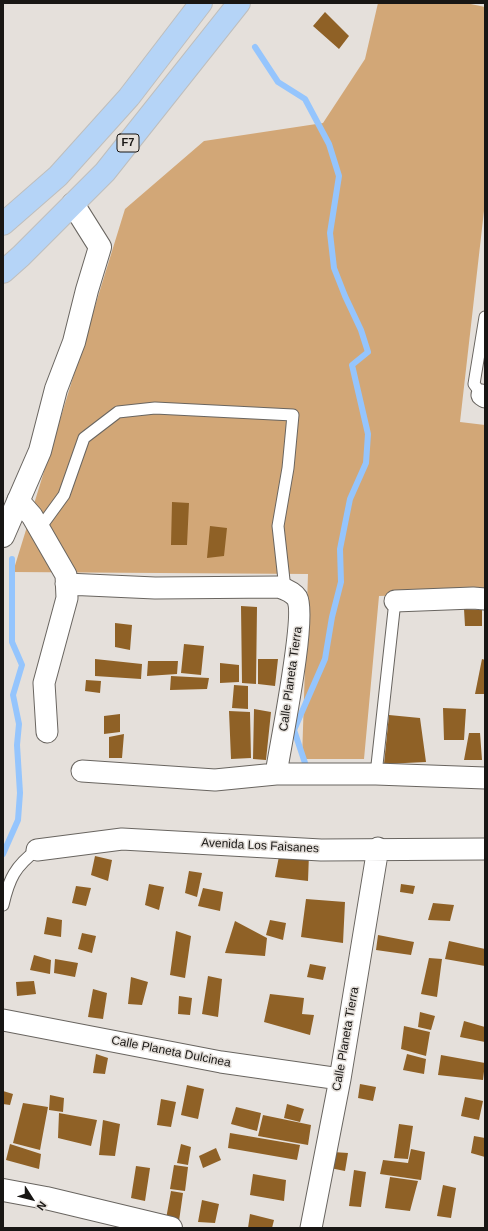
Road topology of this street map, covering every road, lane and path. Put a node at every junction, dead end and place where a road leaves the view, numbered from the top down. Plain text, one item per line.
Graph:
1 (201, 3) edge
2 (239, 3) edge
3 (73, 204) junction
4 (3, 224) edge
5 (3, 272) edge
6 (485, 317) edge
7 (484, 396) edge
8 (18, 500) junction
9 (40, 528) junction
10 (3, 536) edge
11 (66, 584) junction
12 (285, 589) junction
13 (485, 599) edge
14 (395, 601) joint
15 (47, 732) dead end
16 (82, 771) dead end
17 (276, 774) junction
18 (376, 774) junction
19 (485, 778) edge
20 (378, 848) junction
21 (485, 849) edge
22 (37, 850) joint
23 (3, 905) edge
24 (3, 1020) edge
25 (340, 1079) junction
26 (3, 1190) edge
27 (132, 1223) edge
28 (171, 1228) edge
29 (310, 1228) edge

1 - 4 highway, F7
2 - 3 highway, F7
3 - 5 highway, F7
3 - 8 street
6 - 7 lane
8 - 9 street
8 - 10 street
9 - 11 street
9 - 12 lane
11 - 12 street
11 - 15 street
12 - 17 street, Calle Planeta Tierra
13 - 14 street
14 - 18 lane
16 - 17 street
17 - 18 street
18 - 19 street
20 - 21 street, Avenida Los Faisanes
20 - 22 street, Avenida Los Faisanes
20 - 25 street, Calle Planeta Tierra
22 - 23 lane
24 - 25 street, Calle Planeta Dulcinea
25 - 29 street, Calle Planeta Tierra
26 - 27 street
27 - 28 street

